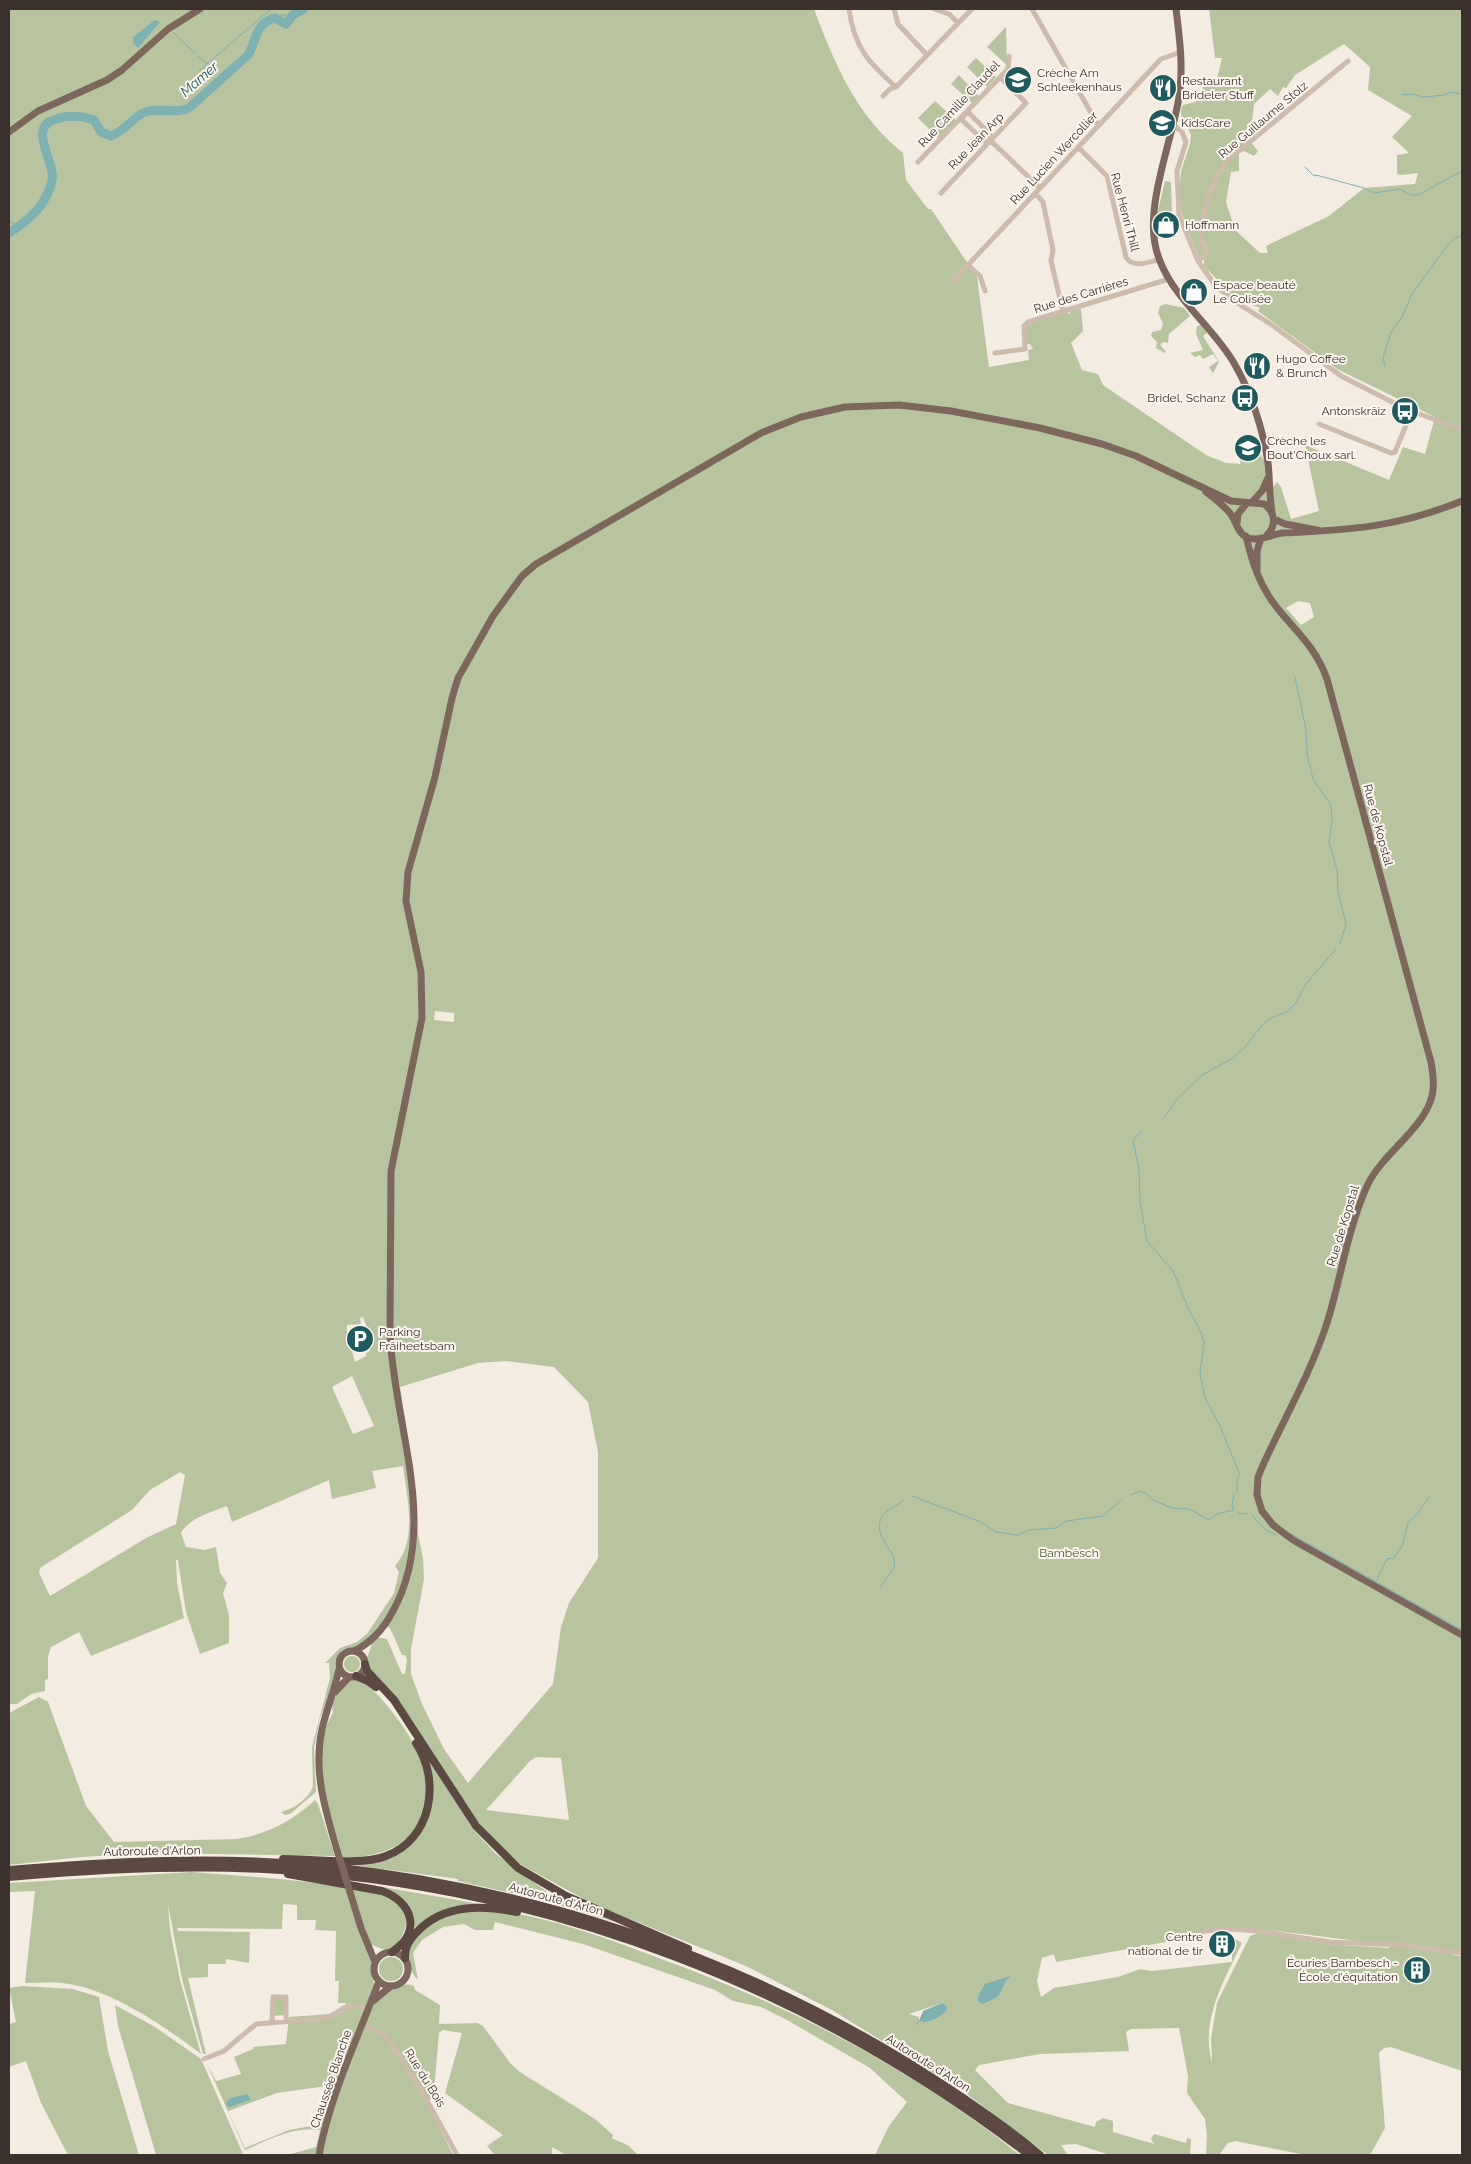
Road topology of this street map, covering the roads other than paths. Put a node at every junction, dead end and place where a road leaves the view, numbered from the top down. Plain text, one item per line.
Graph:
1 (200, 9) edge
2 (849, 9) edge
3 (894, 9) edge
4 (934, 9) edge
5 (972, 9) edge
6 (1032, 9) edge
7 (1176, 9) edge
8 (958, 23) junction
9 (1181, 52) junction
10 (927, 55) junction
11 (1009, 56) dead end
12 (1348, 61) dead end
13 (1000, 77) junction
14 (896, 87) junction
15 (883, 96) dead end
16 (964, 115) junction
17 (1098, 125) junction
18 (1173, 125) junction
19 (9, 132) edge
20 (990, 141) junction
21 (1078, 147) junction
22 (918, 162) dead end
23 (1040, 188) junction
24 (941, 193) dead end
25 (1035, 193) junction
26 (1158, 260) junction
27 (1198, 261) junction
28 (968, 265) junction
29 (1168, 280) junction
30 (952, 281) dead end
31 (985, 291) dead end
32 (1063, 311) junction
33 (995, 353) dead end
34 (1412, 412) junction
35 (1319, 424) dead end
36 (1462, 429) edge
37 (1268, 477) junction
38 (1198, 486) junction
39 (1462, 501) edge
40 (1250, 502) junction
41 (1273, 516) junction
42 (1237, 523) junction
43 (1325, 531) junction
44 (1246, 536) junction
45 (1264, 536) junction
46 (1257, 572) junction
47 (1462, 1636) edge
48 (374, 1637) junction
49 (354, 1651) junction
50 (365, 1662) junction
51 (339, 1669) junction
52 (352, 1677) junction
53 (333, 1694) junction
54 (248, 1862) junction
55 (9, 1870) edge
56 (281, 1870) junction
57 (9, 1877) edge
58 (561, 1918) junction
59 (1204, 1931) dead end
60 (369, 1944) junction
61 (392, 1952) junction
62 (384, 1953) junction
63 (1462, 1953) edge
64 (404, 1958) junction
65 (705, 1959) junction
66 (375, 1962) junction
67 (379, 1981) junction
68 (390, 1986) junction
69 (369, 2007) junction
70 (286, 2021) junction
71 (272, 2022) junction
72 (362, 2024) junction
73 (204, 2059) dead end
74 (319, 2155) edge
75 (457, 2155) edge
76 (1029, 2155) edge
77 (1040, 2155) edge

1 - 19 main road
2 - 14 street
3 - 10 street
4 - 8 street
5 - 8 street
6 - 17 street
7 - 9 main road
8 - 10 street
9 - 17 street, Rue Lucien Wercollier
9 - 18 main road
10 - 14 street
11 - 13 street, Rue Camille Claudel
12 - 27 street, Rue Guillaume Stolz
13 - 16 street, Rue Camille Claudel
13 - 20 street, Rue Jean Arp
14 - 15 street
16 - 20 street
16 - 20 street
16 - 22 street, Rue Camille Claudel
17 - 21 street, Rue Lucien Wercollier
18 - 26 main road
18 - 27 street
20 - 23 street
20 - 24 street, Rue Jean Arp
21 - 23 street, Rue Lucien Wercollier
21 - 26 street, Rue Henri Thill
23 - 25 street, Rue Lucien Wercollier
25 - 28 street, Rue Lucien Wercollier
25 - 32 street
26 - 29 main road
27 - 34 street
28 - 30 street, Rue Lucien Wercollier
28 - 31 street
29 - 32 street, Rue des Carrières
29 - 37 main road
32 - 33 street, Rue des Carrières
34 - 35 street
34 - 36 street
37 - 40 main road
37 - 41 main road
38 - 40 main road
38 - 42 main road
38 - 48 main road
39 - 43 main road
40 - 41 main road
40 - 42 main road
41 - 43 main road
41 - 45 main road
42 - 44 main road
43 - 45 main road
44 - 45 main road
44 - 46 main road, Rue de Kopstal
45 - 46 main road
46 - 47 main road, Rue de Kopstal
48 - 49 main road
48 - 50 main road
49 - 50 main road
49 - 51 main road
50 - 52 main road
50 - 65 highway
51 - 52 main road
51 - 53 main road
52 - 53 main road
52 - 54 highway
53 - 60 main road, bridge
54 - 55 highway, Autoroute d'Arlon
54 - 65 highway, Autoroute d'Arlon
56 - 57 highway, Autoroute d'Arlon
56 - 58 highway, Autoroute d'Arlon
56 - 61 highway
58 - 64 highway
58 - 76 highway, Autoroute d'Arlon
59 - 63 street
60 - 62 main road
60 - 66 main road
61 - 62 main road
61 - 64 main road
62 - 66 main road
64 - 68 main road
65 - 77 highway, Autoroute d'Arlon
66 - 67 main road
67 - 68 main road
67 - 69 main road
68 - 69 main road
69 - 70 street, Chaussée Blanche
69 - 72 main road, Chaussée Blanche
70 - 71 street, Chaussée Blanche
70 - 71 street
71 - 73 street, Chaussée Blanche
72 - 74 main road, Chaussée Blanche
72 - 75 street, Rue du Bois

